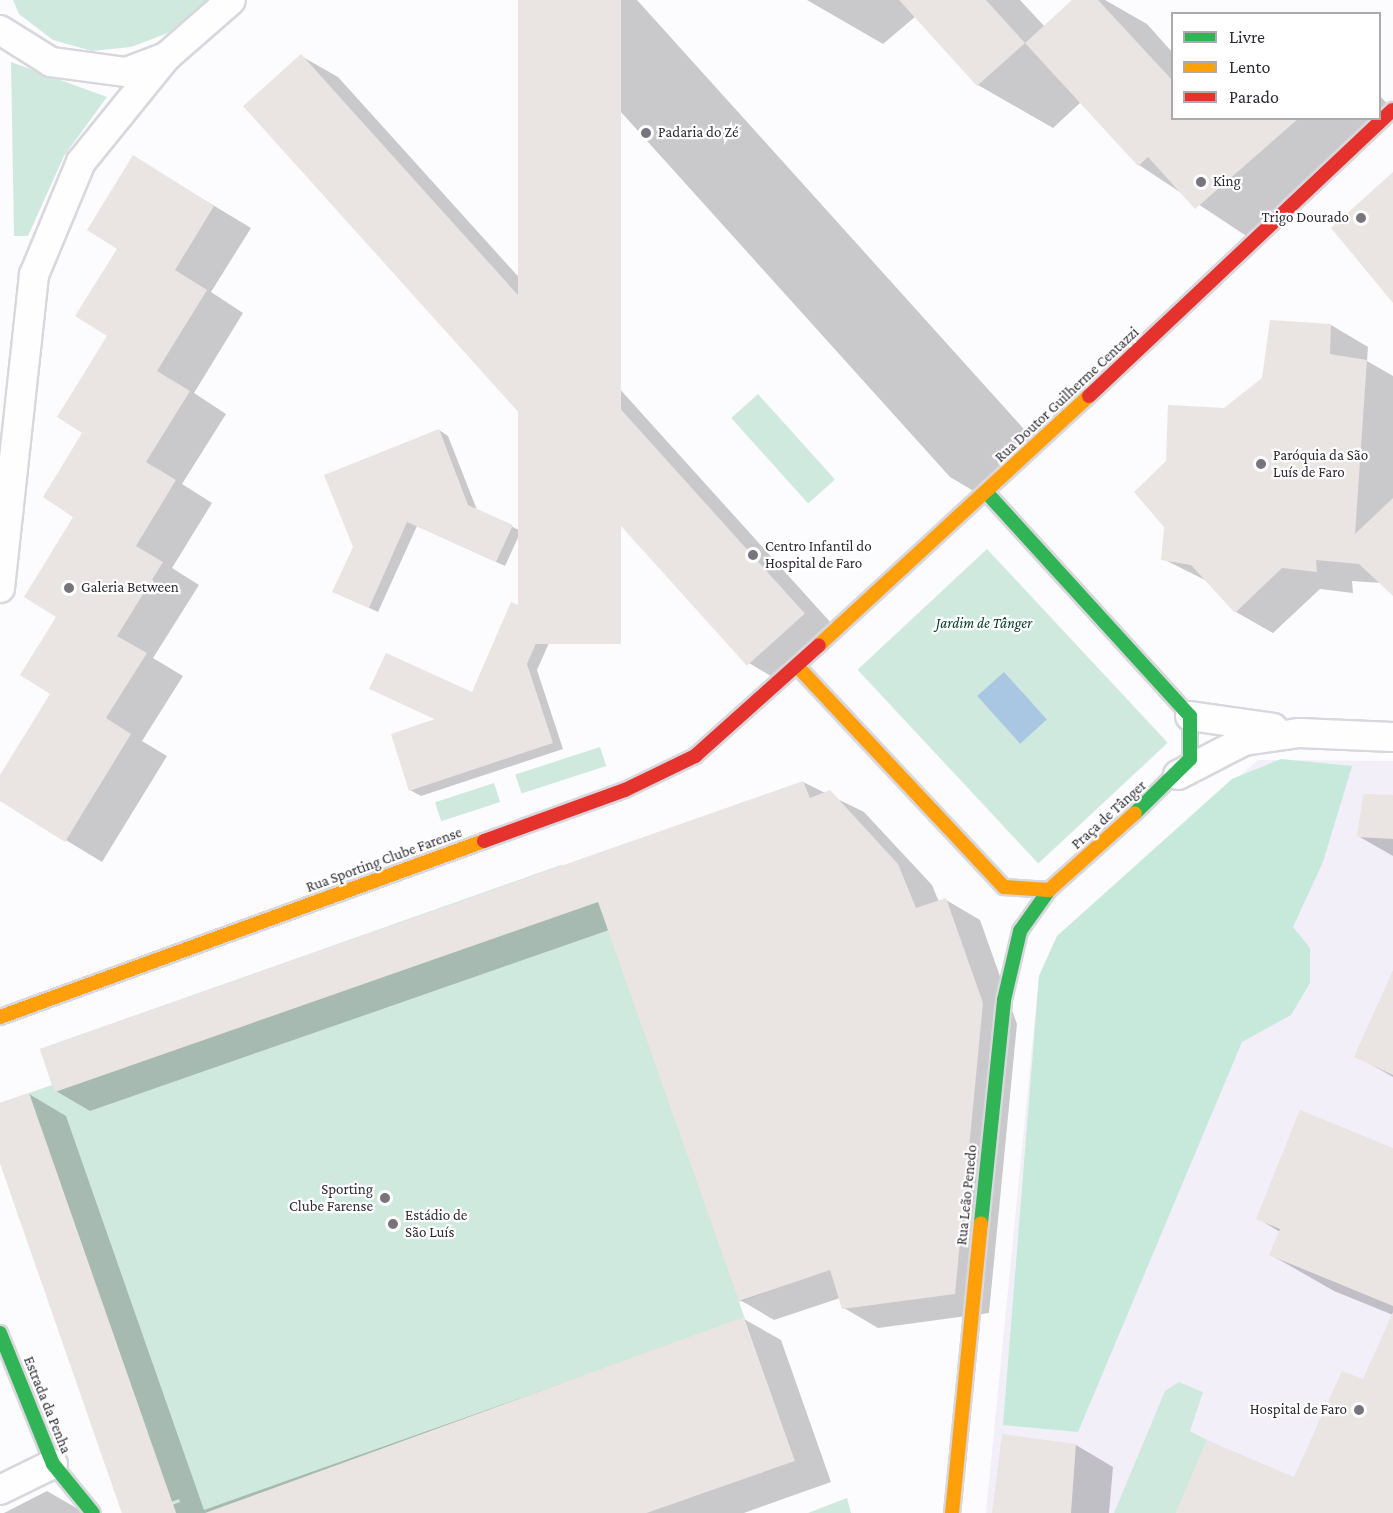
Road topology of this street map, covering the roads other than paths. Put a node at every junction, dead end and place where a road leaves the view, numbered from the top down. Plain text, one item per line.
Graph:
1 (231, 0) edge
2 (0, 30) edge
3 (166, 57) junction
4 (1393, 110) edge
5 (987, 493) junction
6 (0, 588) edge
7 (797, 666) junction
8 (761, 699) joint
9 (1190, 716) junction
10 (1299, 733) junction
11 (1393, 736) edge
12 (1178, 775) junction
13 (1049, 890) junction
14 (0, 1017) edge
15 (0, 1334) edge
16 (53, 1464) junction
17 (0, 1490) edge
18 (93, 1513) edge
19 (952, 1513) edge

1 - 3 street
2 - 3 street
3 - 6 street
4 - 5 street, Rua Doutor Guilherme Centazzi
5 - 7 street, Rua Doutor Guilherme Centazzi
5 - 9 street
7 - 8 street, Rua Doutor Guilherme Centazzi
7 - 13 street
8 - 14 street, Rua Sporting Clube Farense
9 - 10 street
9 - 12 street, Praça de Tânger
10 - 11 street
10 - 12 street
12 - 13 street, Praça de Tânger
13 - 19 street, Rua Leão Penedo
15 - 16 street, Estrada da Penha
16 - 17 street
16 - 18 street, Estrada da Penha

